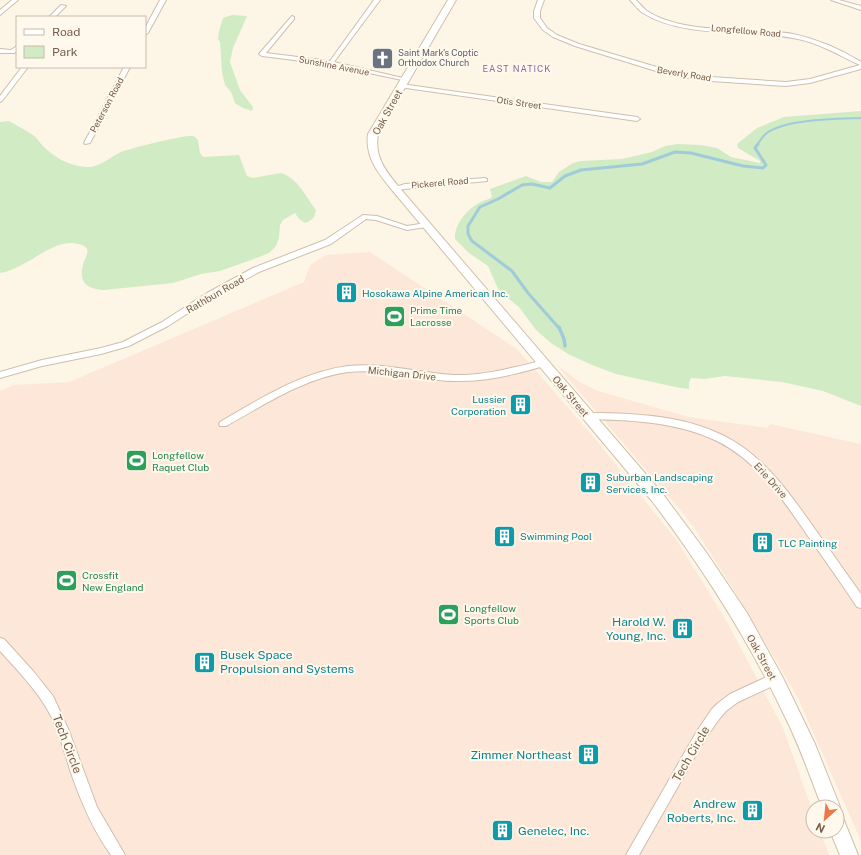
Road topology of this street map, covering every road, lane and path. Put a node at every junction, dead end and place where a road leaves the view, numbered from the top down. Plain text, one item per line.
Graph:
1 (15, 0) edge
2 (163, 0) edge
3 (377, 0) edge
4 (452, 0) edge
5 (542, 0) edge
6 (633, 0) edge
7 (835, 0) edge
8 (63, 6) dead end
9 (861, 8) edge
10 (0, 13) edge
11 (53, 16) edge
12 (292, 18) dead end
13 (146, 31) edge
14 (16, 49) edge
15 (0, 51) edge
16 (331, 63) junction
17 (861, 66) edge
18 (24, 68) edge
19 (126, 68) edge
20 (403, 83) junction
21 (0, 100) edge
22 (637, 119) dead end
23 (86, 143) dead end
24 (485, 180) dead end
25 (395, 188) junction
26 (426, 225) junction
27 (544, 364) junction
28 (0, 375) edge
29 (589, 416) junction
30 (223, 424) dead end
31 (861, 603) edge
32 (0, 643) edge
33 (775, 679) junction
34 (828, 799) edge
35 (843, 839) edge
36 (119, 855) edge
37 (632, 855) edge
38 (849, 855) edge

1 - 10 street
2 - 13 street
3 - 16 street
4 - 20 main road, Oak Street
5 - 17 street, Beverly Road
6 - 17 street, Longfellow Road
7 - 9 street
8 - 11 street
12 - 16 street, Sunshine Avenue
14 - 15 street
16 - 20 street, Sunshine Avenue
18 - 21 street
19 - 23 street, Peterson Road
20 - 22 street, Otis Street
20 - 25 main road, Oak Street
24 - 25 street, Pickerel Road
25 - 26 main road, Oak Street
26 - 27 main road, Oak Street
26 - 28 street, Rathbun Road
27 - 29 main road, Oak Street
27 - 30 street, Michigan Drive
29 - 31 street, Erie Drive
29 - 33 main road, Oak Street
32 - 36 street, Tech Circle
33 - 34 main road, Oak Street
33 - 37 street, Tech Circle
35 - 38 main road

